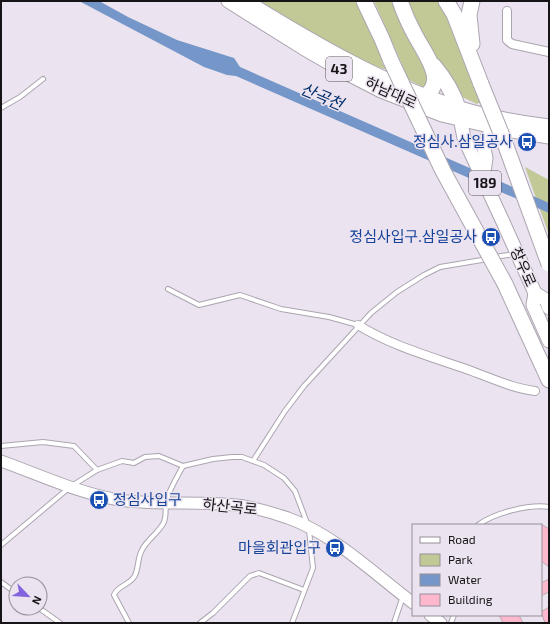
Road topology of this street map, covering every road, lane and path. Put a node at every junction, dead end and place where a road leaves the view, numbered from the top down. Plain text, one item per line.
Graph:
1 (228, 1) edge
2 (246, 1) edge
3 (364, 1) edge
4 (367, 1) edge
5 (400, 1) edge
6 (446, 1) edge
7 (472, 1) edge
8 (507, 11) dead end
9 (382, 39) junction
10 (549, 52) edge
11 (432, 63) junction
12 (42, 79) dead end
13 (481, 84) junction
14 (419, 100) junction
15 (1, 108) edge
16 (459, 113) junction
17 (549, 126) edge
18 (506, 130) junction
19 (549, 137) edge
20 (483, 179) junction
21 (517, 253) junction
22 (549, 264) edge
23 (168, 289) dead end
24 (535, 293) junction
25 (549, 308) edge
26 (358, 326) junction
27 (549, 341) edge
28 (549, 380) edge
29 (536, 391) dead end
30 (1, 446) edge
31 (1, 461) edge
32 (253, 461) junction
33 (183, 466) junction
34 (97, 470) junction
35 (70, 487) junction
36 (166, 503) junction
37 (549, 507) edge
38 (480, 524) edge
39 (309, 527) junction
40 (1, 545) edge
41 (304, 590) junction
42 (403, 595) junction
43 (412, 602) edge
44 (48, 614) edge
45 (431, 616) edge
46 (60, 623) edge
47 (129, 623) edge
48 (200, 623) edge
49 (292, 623) edge
50 (394, 623) edge
51 (441, 623) edge

1 - 14 main road, 하남대로 / 43
2 - 14 main road, 하남대로 / 43
3 - 9 highway
4 - 9 highway
5 - 11 highway
6 - 13 highway
7 - 13 highway
8 - 10 street
9 - 28 highway, bridge
11 - 14 highway
11 - 16 highway
12 - 15 lane
13 - 22 highway, bridge
14 - 16 main road, 하남대로 / 43
16 - 17 main road, 하남대로 / 43
16 - 18 main road, 하남대로 / 43
16 - 20 main road, 창우로 / 189
18 - 19 main road, 하남대로 / 43
18 - 20 main road
20 - 21 main road, 창우로 / 189
21 - 24 main road, 창우로 / 189
21 - 26 lane
23 - 26 lane
24 - 25 main road, 창우로 / 189
24 - 27 main road, 창우로 / 189
26 - 29 street
26 - 32 lane
30 - 34 lane
31 - 35 street, 하산곡로
32 - 33 lane
32 - 39 lane
33 - 34 lane
33 - 36 lane
34 - 35 lane
35 - 36 street, 하산곡로
35 - 40 lane
36 - 39 street, 하산곡로
36 - 47 lane
37 - 38 lane
39 - 41 lane
39 - 42 street, 하산곡로
41 - 48 lane
41 - 49 lane
42 - 43 street, 하산곡로
42 - 50 lane
44 - 46 lane
45 - 51 street

